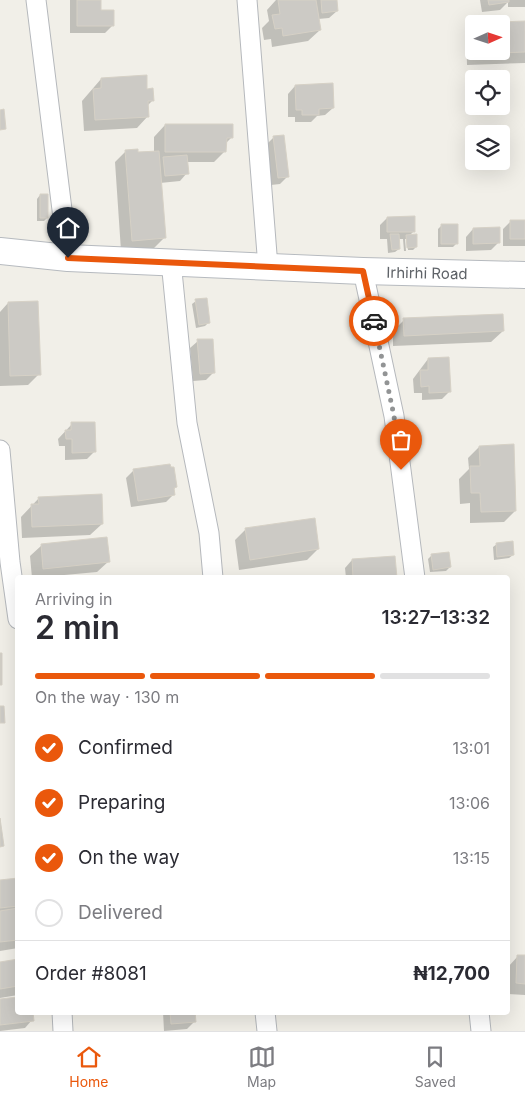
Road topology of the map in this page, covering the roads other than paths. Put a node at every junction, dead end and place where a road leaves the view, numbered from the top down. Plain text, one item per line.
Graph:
1 (36, 0) edge
2 (247, 0) edge
3 (0, 251) edge
4 (68, 258) junction
5 (171, 261) junction
6 (268, 267) junction
7 (363, 271) junction
8 (525, 275) edge
9 (0, 450) edge
10 (213, 575) edge
11 (416, 575) edge
12 (15, 597) edge
13 (62, 1015) edge
14 (265, 1015) edge
15 (479, 1015) edge
16 (63, 1031) edge
17 (268, 1031) edge
18 (481, 1031) edge

1 - 4 street
2 - 6 street
3 - 4 street, Irhirhi Road
4 - 5 street, Irhirhi Road
5 - 6 street, Irhirhi Road
5 - 10 street
6 - 7 street, Irhirhi Road
7 - 8 street, Irhirhi Road
7 - 11 street
9 - 12 street
13 - 16 street
14 - 17 street
15 - 18 street

